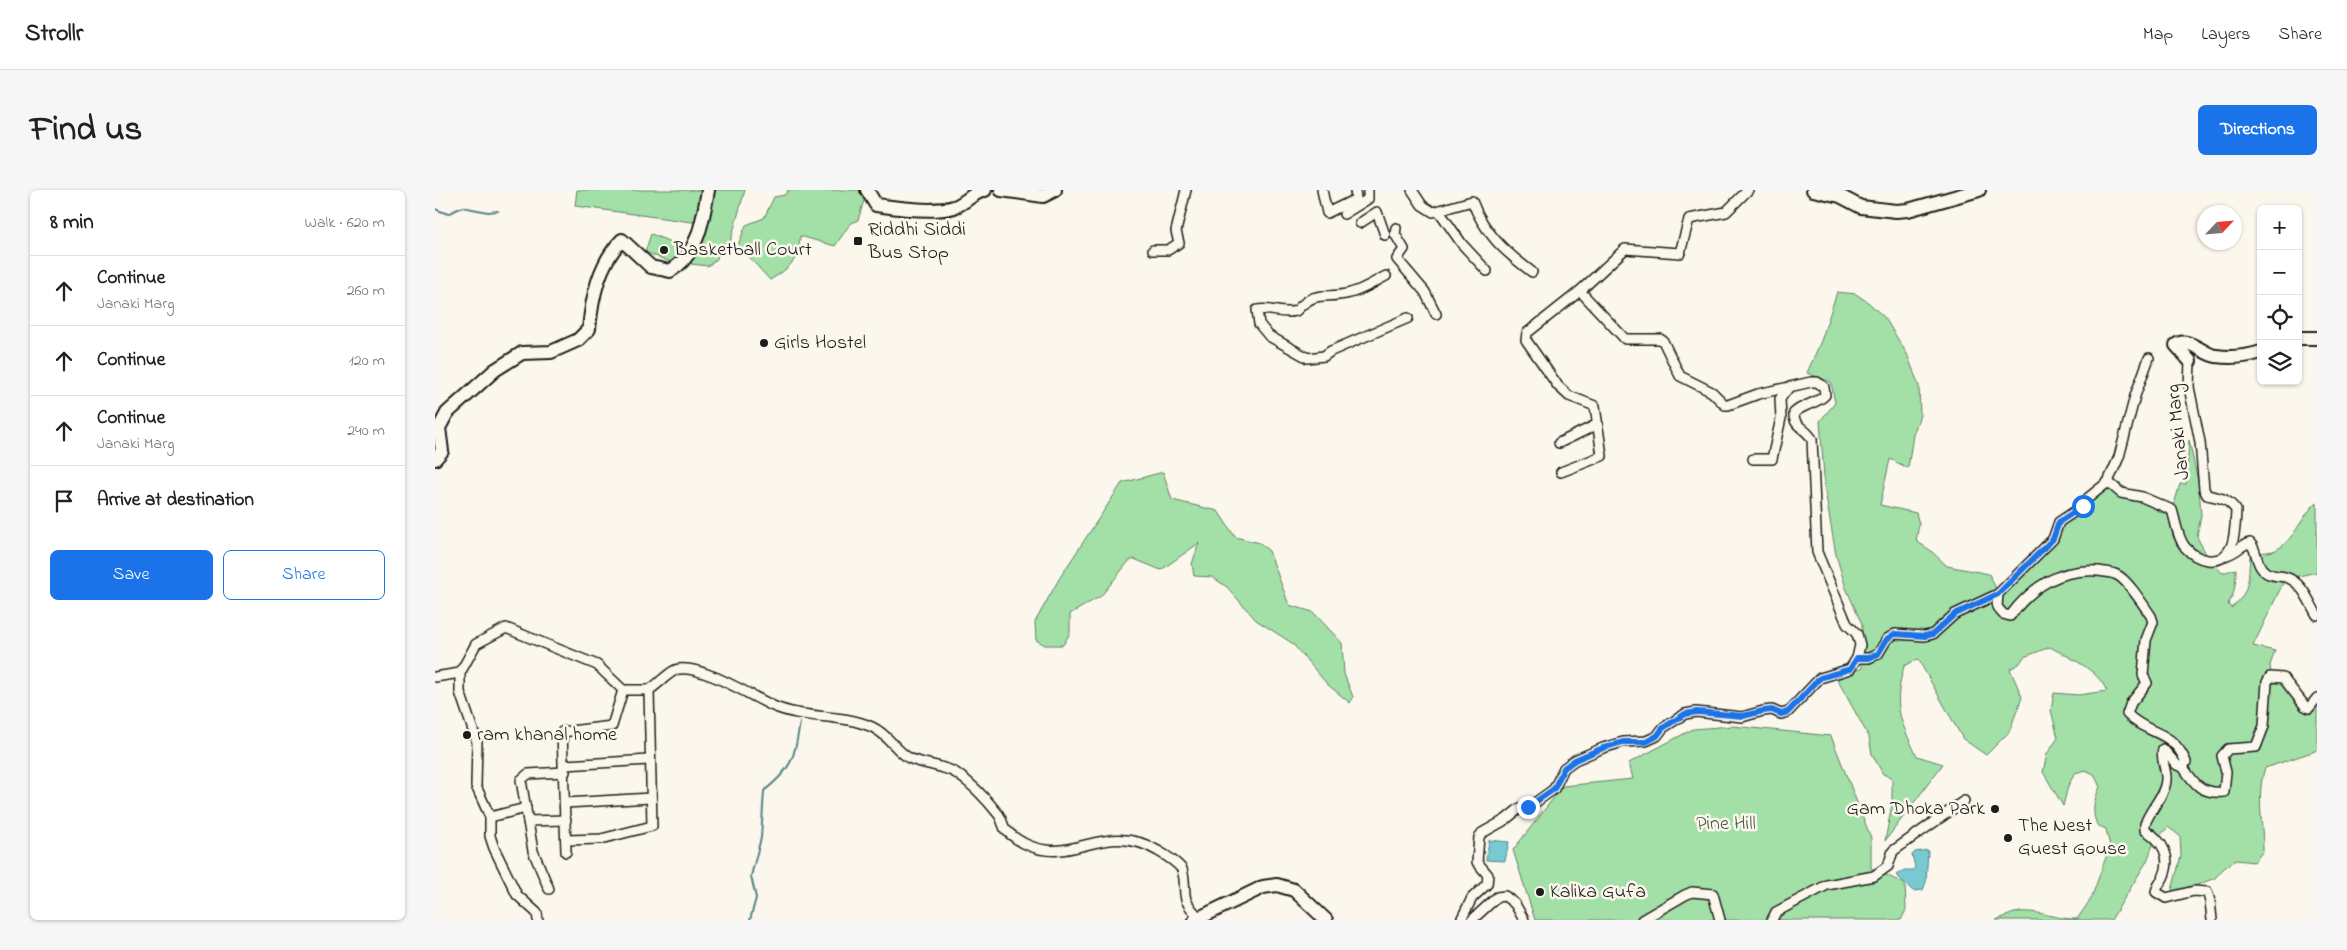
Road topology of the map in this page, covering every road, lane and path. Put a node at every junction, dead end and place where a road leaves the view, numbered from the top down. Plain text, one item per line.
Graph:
1 (707, 190) edge
2 (867, 190) edge
3 (985, 190) edge
4 (1001, 190) edge
5 (1055, 190) edge
6 (1186, 190) edge
7 (1322, 190) edge
8 (1355, 190) edge
9 (1367, 190) edge
10 (1412, 190) edge
11 (1748, 190) edge
12 (1813, 190) edge
13 (1979, 190) edge
14 (1439, 211) junction
15 (1345, 214) dead end
16 (1360, 223) dead end
17 (1396, 228) dead end
18 (1385, 234) dead end
19 (1153, 250) dead end
20 (1487, 271) dead end
21 (1532, 272) dead end
22 (1386, 276) dead end
23 (1580, 291) junction
24 (1436, 314) dead end
25 (1408, 318) dead end
26 (2302, 338) edge
27 (2317, 338) edge
28 (2257, 353) edge
29 (2149, 358) dead end
30 (2190, 361) joint
31 (1789, 387) junction
32 (1598, 424) junction
33 (1559, 442) dead end
34 (435, 459) edge
35 (1753, 459) dead end
36 (1561, 472) dead end
37 (2108, 482) junction
38 (2227, 555) junction
39 (1998, 594) junction
40 (2317, 615) edge
41 (1857, 658) junction
42 (460, 674) junction
43 (435, 677) edge
44 (623, 690) junction
45 (649, 690) junction
46 (2317, 698) edge
47 (649, 760) junction
48 (565, 768) junction
49 (2183, 768) junction
50 (651, 798) junction
51 (1964, 801) dead end
52 (565, 803) junction
53 (526, 808) junction
54 (490, 817) junction
55 (566, 820) junction
56 (528, 821) junction
57 (566, 840) junction
58 (566, 852) dead end
59 (549, 889) dead end
60 (1197, 919) edge
61 (539, 920) edge
62 (1326, 920) edge
63 (1461, 920) edge
64 (1472, 920) edge
65 (1524, 920) edge
66 (1642, 920) edge
67 (1719, 920) edge
68 (1772, 920) edge
69 (2212, 920) edge

1 - 34 street
2 - 3 street
4 - 5 street
6 - 19 street
7 - 8 street
9 - 15 street
10 - 14 street
11 - 23 street
12 - 13 street
14 - 20 street
14 - 21 street
16 - 18 street
17 - 24 street
22 - 25 street
23 - 31 street
23 - 32 street
26 - 27 street
28 - 30 street, Janaki Marg
29 - 37 street
30 - 38 street, Janaki Marg
31 - 35 street
31 - 41 street
32 - 33 street
32 - 36 street
37 - 38 street, Janaki Marg
37 - 39 street
38 - 40 street
39 - 41 street
39 - 49 street
41 - 63 street
42 - 43 street
42 - 44 street
42 - 54 street
44 - 45 street
44 - 48 street
45 - 47 street
45 - 60 street
46 - 49 street
47 - 48 street
47 - 50 street
48 - 52 street
48 - 53 street
49 - 69 street
50 - 52 street
50 - 57 street
51 - 68 street
52 - 55 street
53 - 54 street
53 - 56 street
54 - 61 street
55 - 56 street
55 - 57 street
56 - 59 street
57 - 58 street
60 - 62 street
64 - 65 street
66 - 67 street

